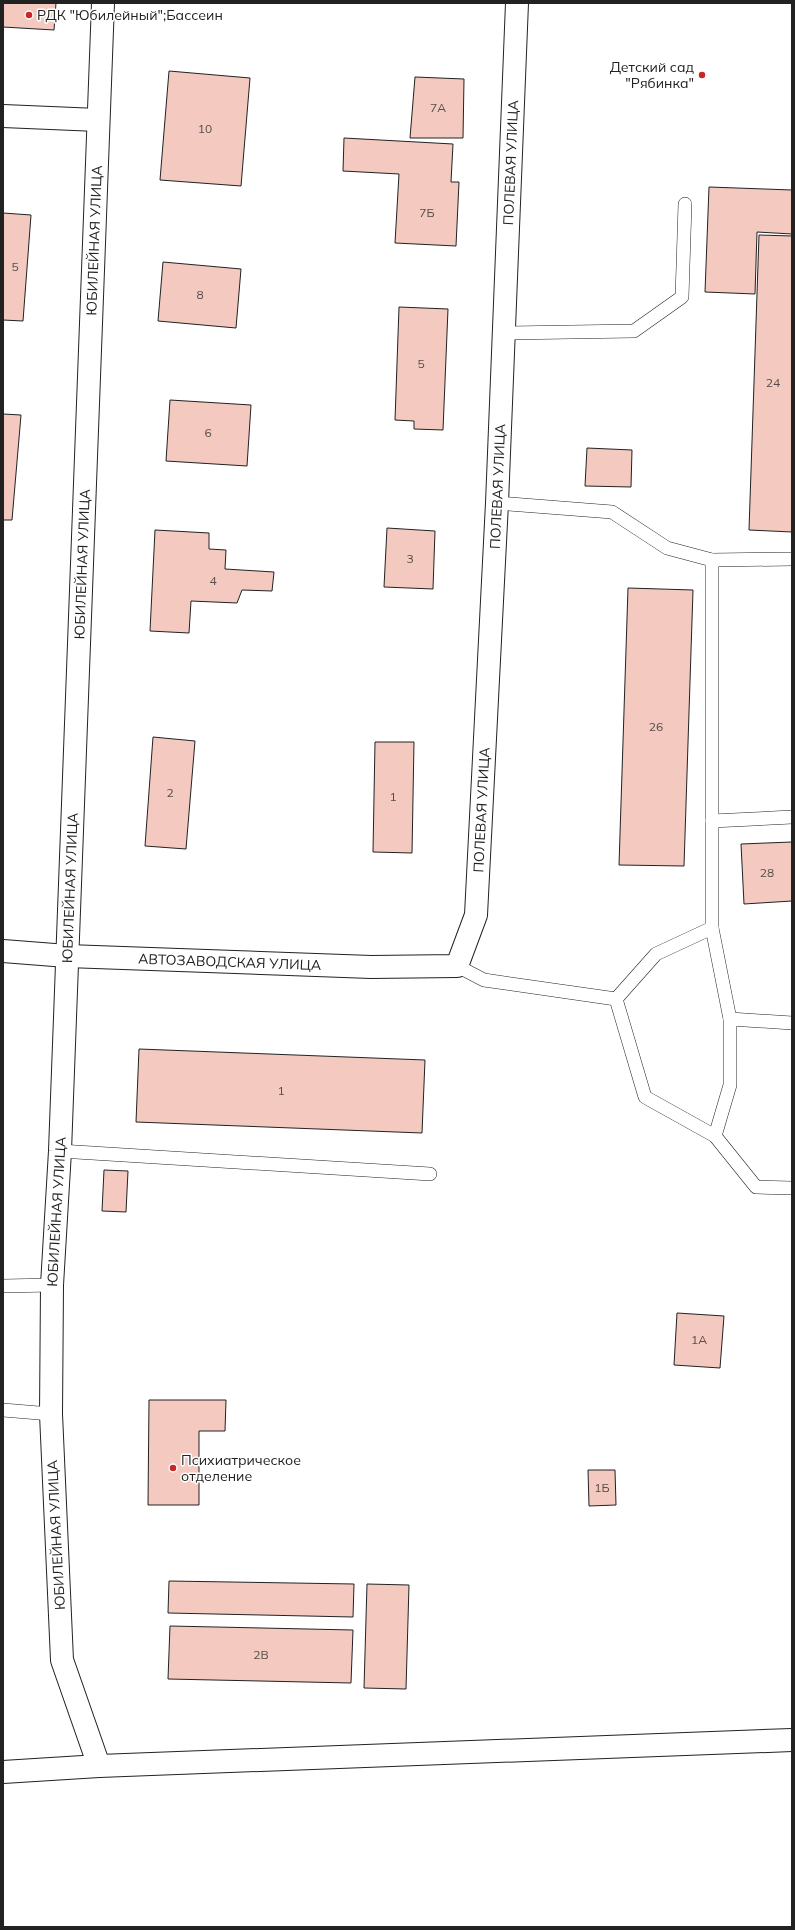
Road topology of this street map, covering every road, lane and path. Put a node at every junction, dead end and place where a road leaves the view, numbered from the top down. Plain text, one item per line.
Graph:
1 (103, 3) edge
2 (517, 3) edge
3 (3, 116) edge
4 (98, 120) junction
5 (685, 204) dead end
6 (504, 332) junction
7 (497, 503) junction
8 (792, 559) edge
9 (712, 560) junction
10 (792, 817) edge
11 (712, 821) junction
12 (712, 928) junction
13 (3, 951) edge
14 (67, 956) junction
15 (457, 966) junction
16 (616, 999) junction
17 (730, 1019) junction
18 (792, 1024) edge
19 (715, 1136) junction
20 (60, 1151) junction
21 (430, 1174) dead end
22 (792, 1188) edge
23 (52, 1285) junction
24 (3, 1286) edge
25 (3, 1410) edge
26 (51, 1414) junction
27 (792, 1740) edge
28 (99, 1766) junction
29 (3, 1772) edge

1 - 4 street, ЮБИЛЕЙНАЯ УЛИЦА
2 - 6 street, ПОЛЕВАЯ УЛИЦА
3 - 4 street
4 - 14 street, ЮБИЛЕЙНАЯ УЛИЦА
5 - 6 lane
6 - 7 street, ПОЛЕВАЯ УЛИЦА
7 - 9 lane
7 - 15 street, ПОЛЕВАЯ УЛИЦА
8 - 9 lane
9 - 11 lane
10 - 11 lane
11 - 12 lane
12 - 16 lane
12 - 17 lane
13 - 14 street, АВТОЗАВОДСКАЯ УЛИЦА
14 - 15 street, АВТОЗАВОДСКАЯ УЛИЦА
14 - 20 street, ЮБИЛЕЙНАЯ УЛИЦА
15 - 16 lane
16 - 19 lane
17 - 18 lane
17 - 19 lane
19 - 22 lane
20 - 21 lane
20 - 23 street, ЮБИЛЕЙНАЯ УЛИЦА
23 - 24 lane
23 - 26 street, ЮБИЛЕЙНАЯ УЛИЦА
25 - 26 lane
26 - 28 street, ЮБИЛЕЙНАЯ УЛИЦА
27 - 28 street
28 - 29 street

